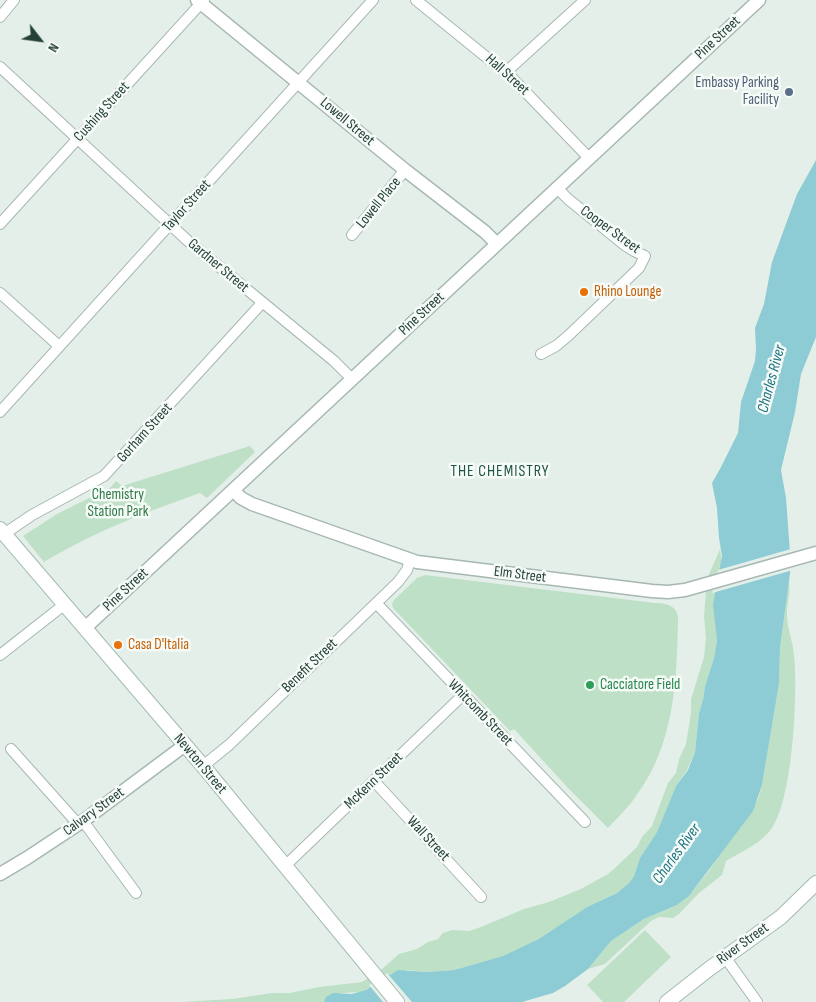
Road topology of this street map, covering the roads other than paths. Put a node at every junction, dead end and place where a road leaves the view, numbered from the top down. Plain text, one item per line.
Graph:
1 (14, 0) edge
2 (374, 0) edge
3 (416, 0) edge
4 (585, 0) edge
5 (759, 0) edge
6 (201, 1) edge
7 (0, 18) edge
8 (0, 67) edge
9 (506, 72) junction
10 (299, 82) junction
11 (77, 139) junction
12 (589, 158) junction
13 (405, 170) junction
14 (557, 188) junction
15 (0, 224) edge
16 (170, 225) junction
17 (352, 236) dead end
18 (497, 244) junction
19 (0, 293) edge
20 (262, 302) junction
21 (59, 346) junction
22 (541, 354) dead end
23 (352, 379) junction
24 (0, 412) edge
25 (233, 490) junction
26 (2, 531) edge
27 (813, 554) edge
28 (410, 560) junction
29 (376, 603) junction
30 (65, 604) junction
31 (85, 628) junction
32 (0, 655) edge
33 (464, 695) junction
34 (185, 745) junction
35 (11, 749) dead end
36 (203, 766) junction
37 (374, 781) junction
38 (80, 822) junction
39 (585, 822) dead end
40 (285, 866) junction
41 (0, 874) edge
42 (816, 883) edge
43 (136, 893) dead end
44 (481, 897) dead end
45 (724, 957) junction
46 (397, 1002) edge
47 (667, 1002) edge
48 (757, 1002) edge

1 - 7 street
2 - 10 street, Taylor Street
3 - 9 street, Hall Street
4 - 9 street
5 - 12 street, Pine Street
6 - 10 street, Lowell Street
6 - 11 street, Cushing Street
8 - 11 street, Gardner Street
9 - 12 street, Hall Street
10 - 13 street, Lowell Street
10 - 16 street, Taylor Street
11 - 15 street, Cushing Street
11 - 16 street, Gardner Street
12 - 14 street, Pine Street
13 - 17 street, Lowell Place
13 - 18 street, Lowell Street
14 - 18 street, Pine Street
14 - 22 street, Cooper Street
16 - 20 street, Gardner Street
16 - 21 street, Taylor Street
18 - 23 street, Pine Street
19 - 21 street
20 - 23 street, Gardner Street
20 - 26 street, Gorham Street
21 - 24 street, Taylor Street
23 - 25 street, Pine Street
25 - 28 street, Elm Street
25 - 31 street, Pine Street
26 - 30 main road, Newton Street
27 - 28 street, Elm Street
28 - 29 street, Benefit Street
29 - 33 street, Whitcomb Street
29 - 36 street, Benefit Street
30 - 31 main road, Newton Street
30 - 32 street
31 - 34 main road, Newton Street
33 - 37 street, McKenn Street
33 - 39 street, Whitcomb Street
34 - 36 main road, Newton Street
34 - 38 street, Calvary Street
35 - 38 street
36 - 40 main road, Newton Street
37 - 40 street, McKenn Street
37 - 44 street, Wall Street
38 - 41 street, Calvary Street
38 - 43 street
40 - 46 main road, Newton Street
42 - 45 main road, River Street
45 - 47 main road, River Street
45 - 48 street

